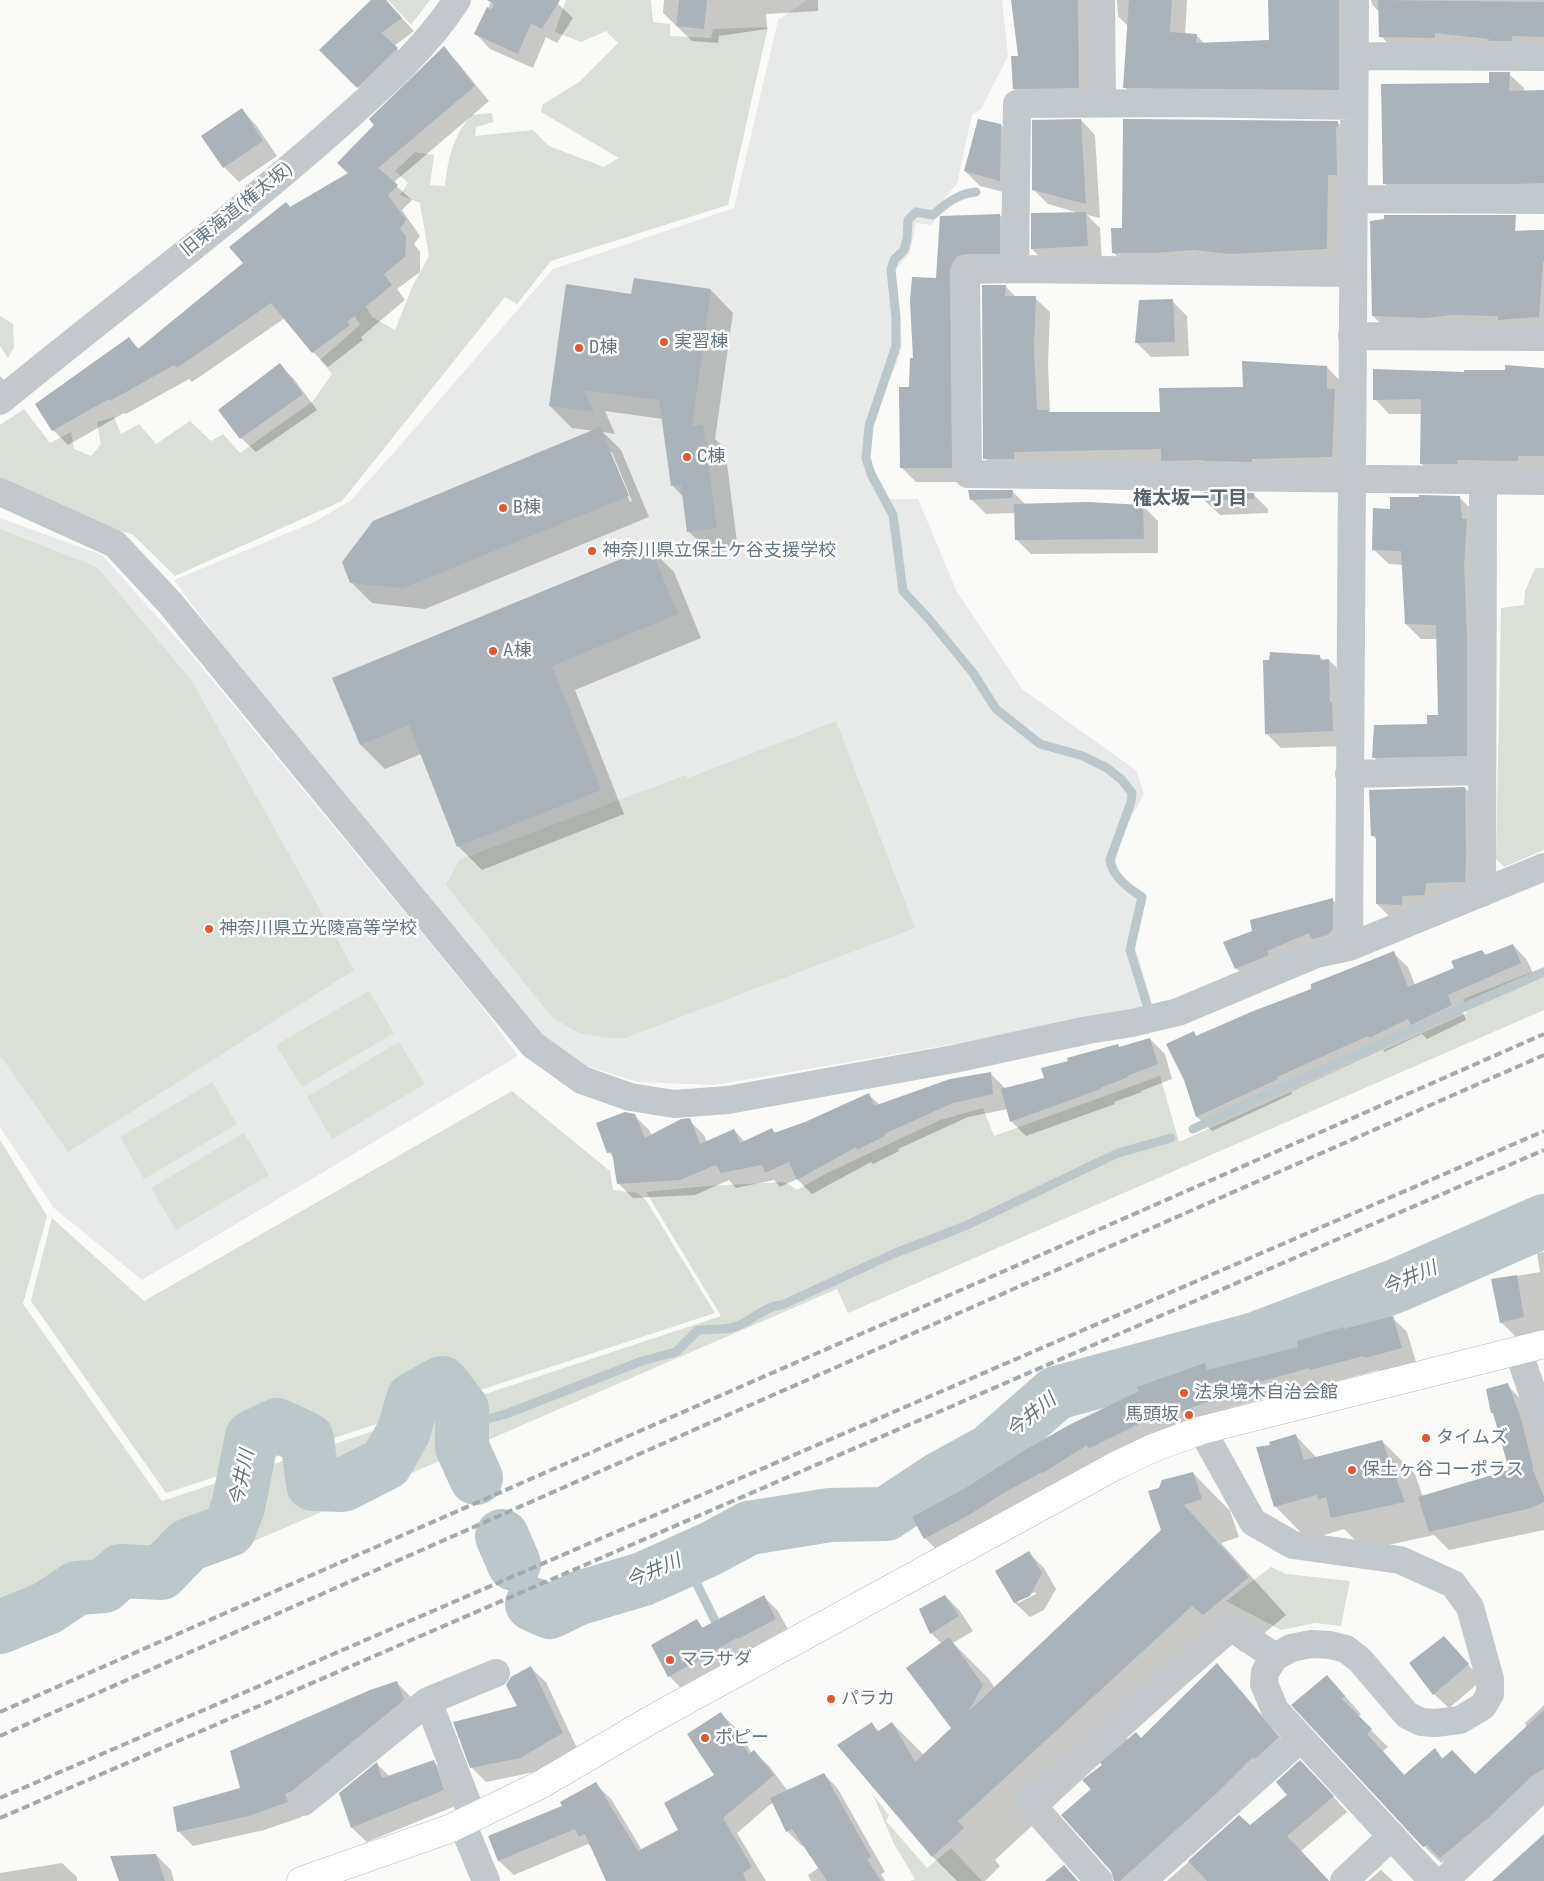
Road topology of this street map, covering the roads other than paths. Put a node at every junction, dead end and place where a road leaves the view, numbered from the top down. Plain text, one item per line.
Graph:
1 (456, 0) edge
2 (1101, 0) edge
3 (1354, 0) edge
4 (1354, 56) junction
5 (1544, 56) edge
6 (1102, 103) junction
7 (1354, 106) junction
8 (1354, 200) junction
9 (1544, 200) edge
10 (1015, 269) junction
11 (1353, 273) junction
12 (1352, 336) junction
13 (1544, 337) edge
14 (0, 401) edge
15 (1350, 480) junction
16 (1483, 481) junction
17 (1544, 481) edge
18 (0, 492) edge
19 (1482, 772) junction
20 (1349, 774) junction
21 (1544, 867) edge
22 (1482, 893) junction
23 (1349, 947) junction
24 (1531, 1347) edge
25 (1544, 1427) edge
26 (1202, 1430) junction
27 (1275, 1657) junction
28 (496, 1673) dead end
29 (428, 1701) junction
30 (1300, 1739) junction
31 (1544, 1786) edge
32 (303, 1802) dead end
33 (467, 1820) junction
34 (1392, 1836) junction
35 (301, 1881) edge
36 (486, 1881) edge
37 (1099, 1881) edge
38 (1142, 1881) edge
39 (1344, 1881) edge
40 (1433, 1881) edge
41 (1444, 1881) edge

1 - 14 street, 旧東海道(権太坂)
2 - 6 street
3 - 4 street
4 - 5 street
4 - 7 street
6 - 7 street
6 - 10 street
7 - 8 street
8 - 9 street
8 - 11 street
10 - 11 street
10 - 15 street
11 - 12 street
12 - 13 street
12 - 15 street
15 - 16 street
15 - 20 street
16 - 17 street
16 - 19 street
18 - 23 street
19 - 20 street
19 - 22 street
20 - 23 street
21 - 22 street
22 - 23 street
24 - 25 street
24 - 26 street
26 - 27 street
26 - 33 street
27 - 30 street
27 - 37 street
28 - 29 street
29 - 32 street
29 - 33 street
30 - 34 street
30 - 38 street
31 - 41 street
33 - 35 street
33 - 36 street
34 - 39 street
34 - 40 street

